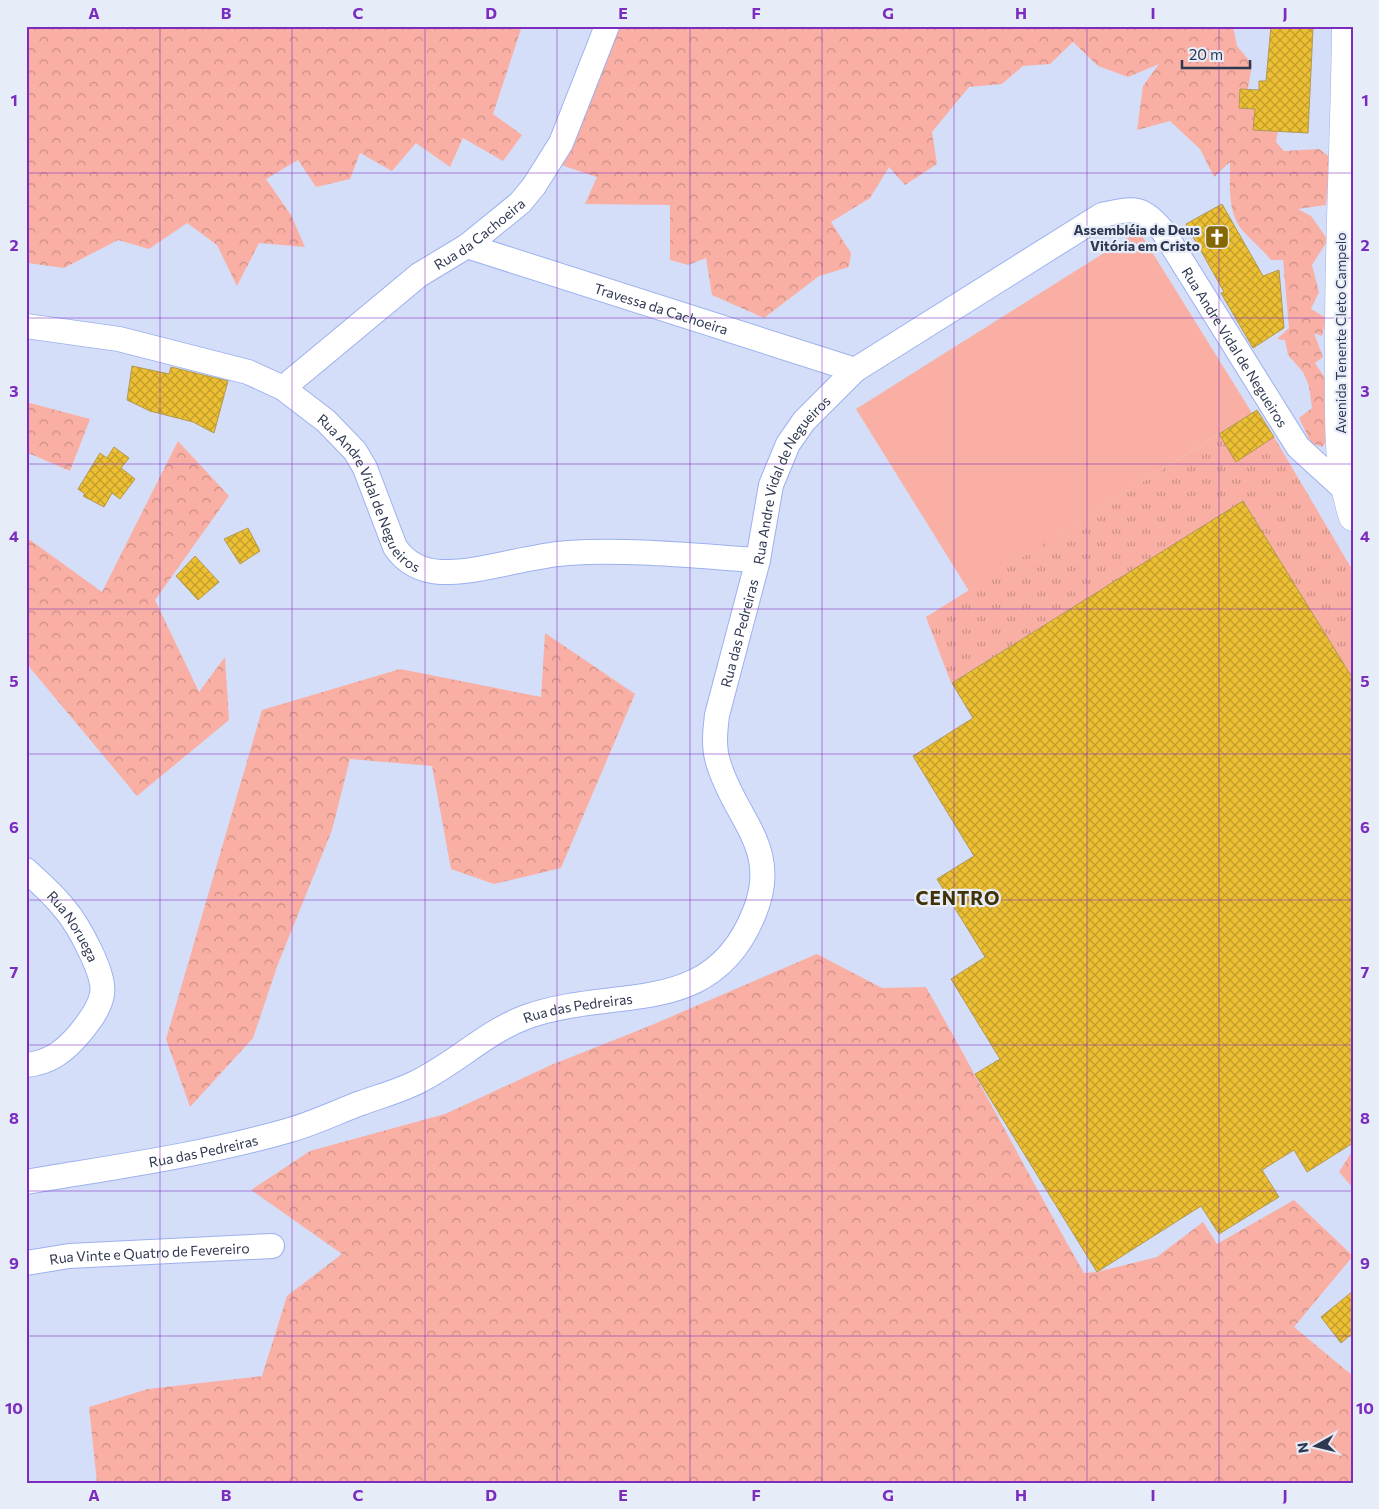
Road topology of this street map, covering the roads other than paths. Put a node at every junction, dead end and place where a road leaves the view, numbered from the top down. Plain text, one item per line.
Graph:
1 (607, 26) edge
2 (1346, 26) edge
3 (467, 246) junction
4 (26, 326) edge
5 (855, 370) junction
6 (283, 388) junction
7 (1344, 490) junction
8 (1353, 517) edge
9 (758, 560) junction
10 (26, 870) edge
11 (26, 1065) edge
12 (26, 1182) edge
13 (272, 1246) dead end
14 (26, 1263) edge

1 - 3 street, Rua da Cachoeira
2 - 7 main road, Avenida Tenente Cleto Campelo
3 - 5 street, Travessa da Cachoeira
3 - 6 street, Rua da Cachoeira
4 - 6 street, Rua Andre Vidal de Negueiros
5 - 7 street, Rua Andre Vidal de Negueiros
5 - 9 street, Rua Andre Vidal de Negueiros
6 - 9 street, Rua Andre Vidal de Negueiros
7 - 8 main road, Avenida Tenente Cleto Campelo
9 - 12 street, Rua das Pedreiras
10 - 11 street, Rua Noruega
13 - 14 street, Rua Vinte e Quatro de Fevereiro

